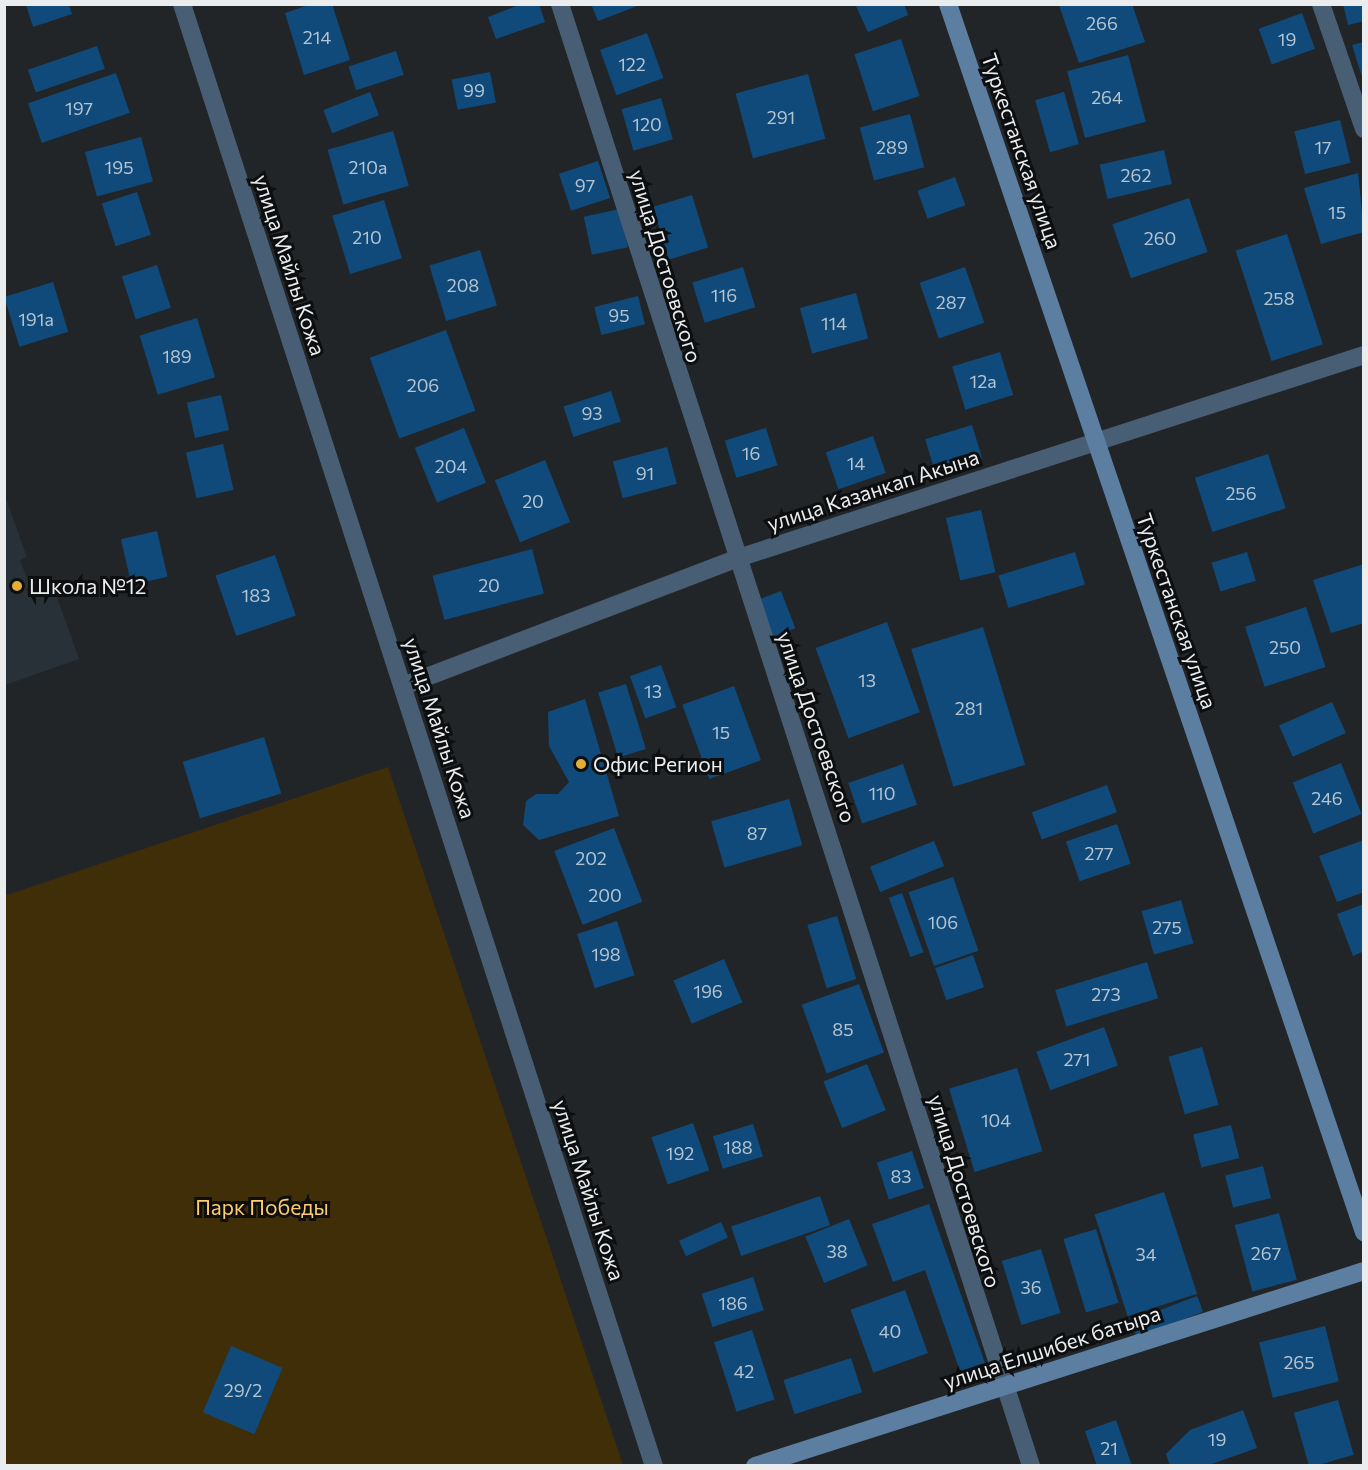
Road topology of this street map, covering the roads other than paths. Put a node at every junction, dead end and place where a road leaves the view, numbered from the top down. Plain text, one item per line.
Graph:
1 (182, 4) edge
2 (560, 4) edge
3 (948, 4) edge
4 (1321, 4) edge
5 (1364, 129) edge
6 (1364, 355) edge
7 (1096, 442) junction
8 (735, 559) junction
9 (403, 686) junction
10 (1364, 1232) edge
11 (1364, 1271) edge
12 (1003, 1387) junction
13 (654, 1466) edge
14 (754, 1466) edge
15 (1031, 1466) edge

1 - 9 street, улица Майлы Кожа
2 - 8 street, улица Достоевского
3 - 7 street, Туркестанская улица
4 - 5 street
6 - 7 street, улица Казанкап Акына
7 - 8 street, улица Казанкап Акына
7 - 10 street, Туркестанская улица
8 - 9 street, улица Казанкап Акына
8 - 12 street, улица Достоевского
9 - 13 street, улица Майлы Кожа
11 - 12 street, улица Елшибек батыра
12 - 14 street, улица Елшибек батыра
12 - 15 street, улица Достоевского

